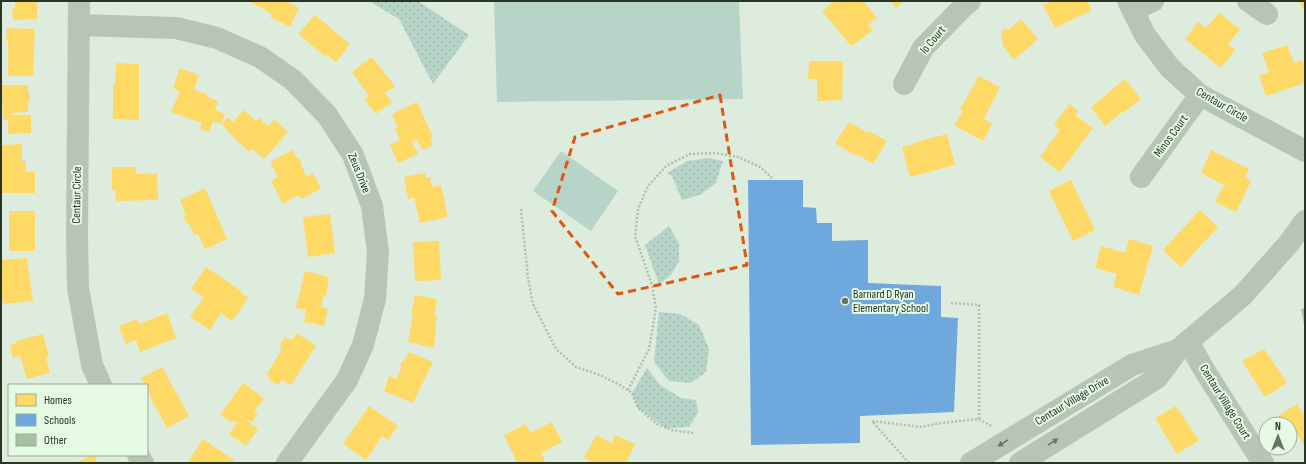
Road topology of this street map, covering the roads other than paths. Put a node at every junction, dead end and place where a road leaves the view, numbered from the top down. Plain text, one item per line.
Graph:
1 (79, 1) edge
2 (970, 1) edge
3 (1153, 1) edge
4 (1248, 1) edge
5 (1130, 5) edge
6 (1267, 14) dead end
7 (79, 25) junction
8 (904, 84) dead end
9 (1200, 95) junction
10 (1305, 151) edge
11 (1141, 177) dead end
12 (1305, 221) edge
13 (1183, 346) junction
14 (101, 384) edge
15 (287, 463) edge
16 (971, 463) edge
17 (1020, 463) edge
18 (1263, 463) edge

1 - 7 street, Centaur Circle
2 - 8 street, Io Court
3 - 5 street
4 - 6 street
5 - 9 street, Centaur Circle
7 - 14 street, Centaur Circle
7 - 15 street, Zeus Drive
9 - 10 street, Centaur Circle
9 - 11 street, Minos Court
12 - 13 street, Centaur Village Drive
13 -> 16 street, Centaur Village Drive
17 -> 13 street, Centaur Village Drive
13 - 18 street, Centaur Village Court

